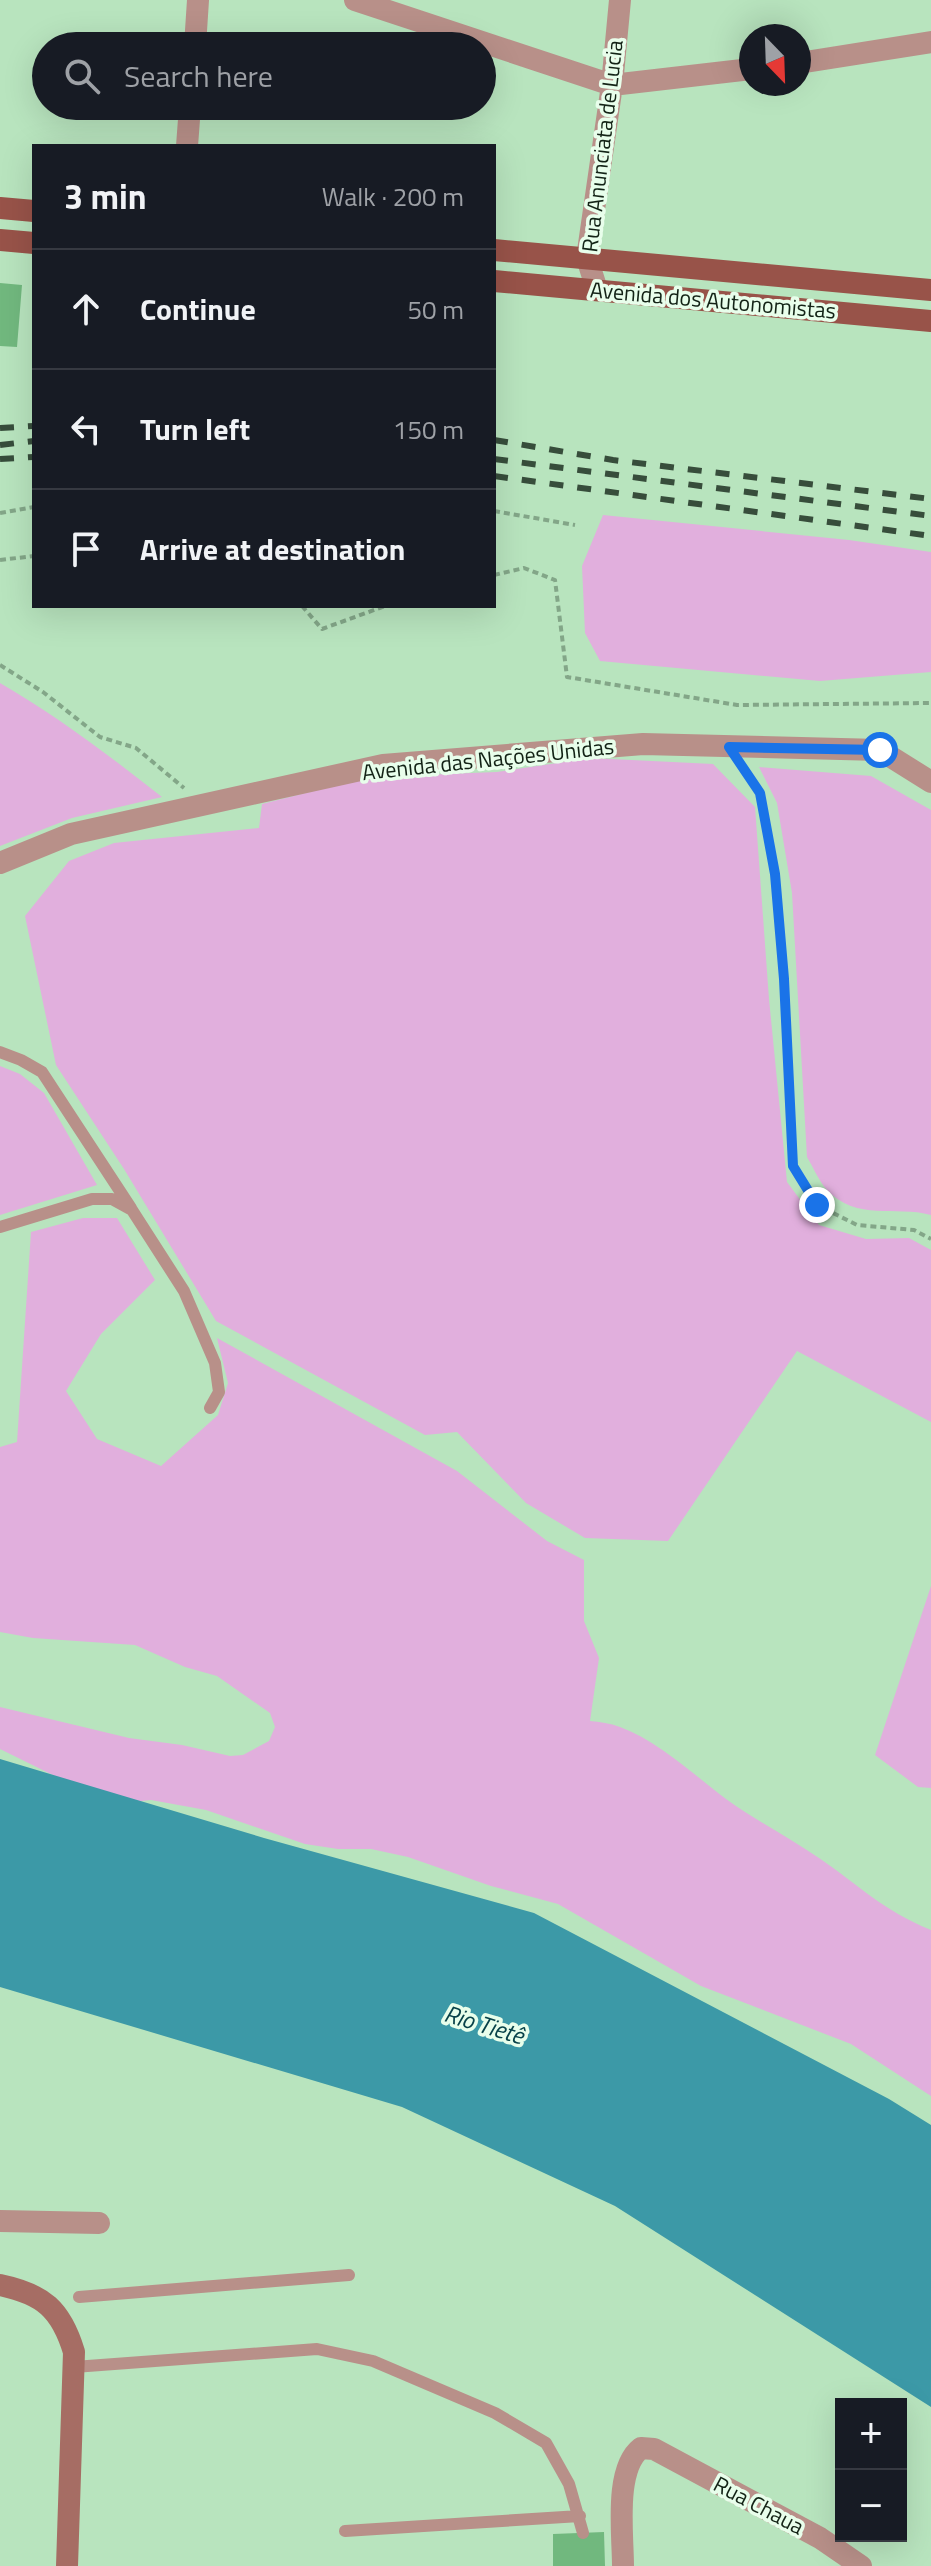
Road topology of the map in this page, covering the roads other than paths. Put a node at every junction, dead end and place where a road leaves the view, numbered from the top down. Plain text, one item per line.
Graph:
1 (198, 0) edge
2 (355, 0) edge
3 (620, 0) edge
4 (196, 32) edge
5 (452, 32) edge
6 (931, 42) edge
7 (496, 47) edge
8 (811, 61) edge
9 (739, 70) edge
10 (612, 85) junction
11 (189, 120) edge
12 (187, 144) edge
13 (0, 208) edge
14 (32, 211) edge
15 (0, 240) edge
16 (32, 243) edge
17 (496, 250) edge
18 (587, 258) junction
19 (496, 281) edge
20 (597, 290) junction
21 (931, 290) edge
22 (931, 321) edge
23 (931, 782) edge
24 (0, 863) edge
25 (0, 1052) edge
26 (132, 1210) junction
27 (0, 1227) edge
28 (210, 1408) dead end
29 (0, 2221) edge
30 (99, 2223) dead end
31 (349, 2275) dead end
32 (0, 2285) edge
33 (79, 2297) dead end
34 (74, 2367) junction
35 (580, 2516) junction
36 (345, 2531) dead end
37 (583, 2533) dead end
38 (67, 2566) edge
39 (623, 2566) edge
40 (861, 2566) edge

1 - 4 street
2 - 5 street
3 - 10 street, Rua Anunciata de Lucia
6 - 8 street
7 - 10 street
9 - 10 street
10 - 18 street, Rua Anunciata de Lucia
11 - 12 street
13 - 14 main road
15 - 16 main road
17 - 18 main road, Avenida dos Autonomistas
18 - 20 street, Rua Anunciata de Lucia
18 - 21 main road, Avenida dos Autonomistas
19 - 20 main road, Avenida dos Autonomistas
20 - 22 main road, Avenida dos Autonomistas
23 - 24 street, Avenida das Nações Unidas
25 - 26 lane
26 - 27 lane
26 - 28 lane
29 - 30 street
31 - 33 lane
32 - 34 main road
34 - 35 lane
34 - 38 main road
35 - 36 lane
35 - 37 lane
39 - 40 street, Rua Chaua

